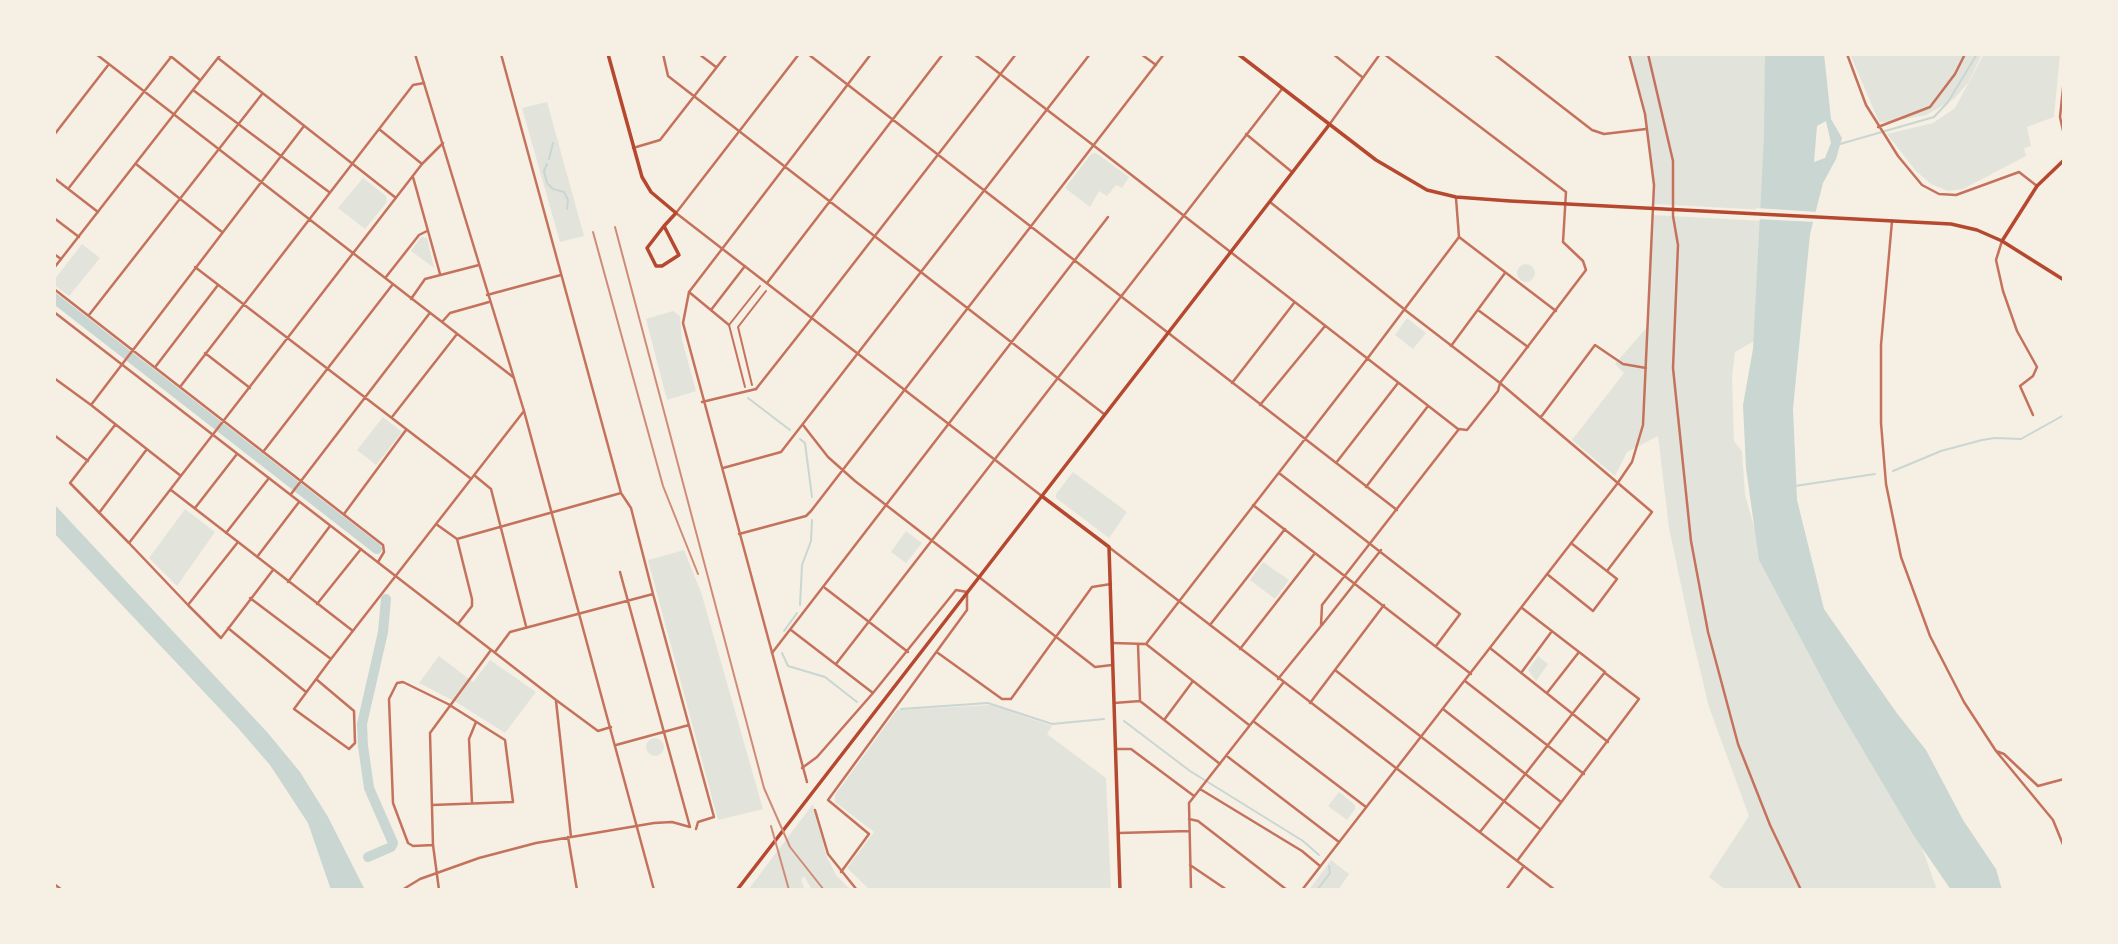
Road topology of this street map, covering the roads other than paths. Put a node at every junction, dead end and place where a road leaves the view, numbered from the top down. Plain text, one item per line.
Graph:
1 (96, 54) edge
2 (221, 54) edge
3 (415, 54) edge
4 (501, 54) edge
5 (608, 54) edge
6 (663, 54) edge
7 (699, 54) edge
8 (727, 54) edge
9 (799, 54) edge
10 (808, 54) edge
11 (872, 54) edge
12 (943, 54) edge
13 (974, 54) edge
14 (1016, 54) edge
15 (1090, 54) edge
16 (1141, 54) edge
17 (1164, 54) edge
18 (1238, 54) edge
19 (1333, 54) edge
20 (1382, 54) edge
21 (1494, 54) edge
22 (1629, 54) edge
23 (1648, 54) edge
24 (1847, 54) edge
25 (1965, 54) edge
26 (169, 55) edge
27 (218, 58) junction
28 (109, 64) junction
29 (1156, 65) junction
30 (717, 67) junction
31 (1000, 75) junction
32 (1362, 77) junction
33 (2064, 79) edge
34 (200, 80) junction
35 (424, 83) junction
36 (848, 86) junction
37 (1282, 89) junction
38 (193, 90) junction
39 (143, 91) junction
40 (261, 94) junction
41 (694, 96) junction
42 (1047, 110) junction
43 (173, 114) junction
44 (892, 119) junction
45 (239, 123) junction
46 (1329, 125) junction
47 (304, 126) junction
48 (1878, 127) junction
49 (1648, 128) junction
50 (379, 129) junction
51 (739, 131) junction
52 (1246, 134) junction
53 (54, 135) edge
54 (2064, 135) edge
55 (443, 143) junction
56 (1093, 145) junction
57 (633, 148) junction
58 (218, 149) junction
59 (282, 155) junction
60 (937, 155) junction
61 (2064, 160) edge
62 (136, 164) junction
63 (352, 164) junction
64 (422, 164) junction
65 (785, 166) junction
66 (1293, 173) junction
67 (412, 177) junction
68 (54, 178) edge
69 (261, 183) junction
70 (2037, 186) junction
71 (68, 189) junction
72 (984, 190) junction
73 (330, 192) junction
74 (1456, 197) junction
75 (180, 198) junction
76 (396, 198) junction
77 (830, 201) junction
78 (1270, 202) junction
79 (1566, 203) junction
80 (1652, 208) junction
81 (1675, 209) junction
82 (98, 212) junction
83 (676, 212) junction
84 (1184, 215) junction
85 (1108, 217) dead end
86 (54, 218) edge
87 (308, 219) junction
88 (1892, 221) junction
89 (664, 226) junction
90 (1031, 226) junction
91 (427, 230) junction
92 (222, 232) junction
93 (875, 236) junction
94 (79, 237) junction
95 (1459, 237) junction
96 (2002, 241) junction
97 (722, 249) junction
98 (1231, 253) junction
99 (54, 254) edge
100 (354, 254) junction
101 (61, 259) junction
102 (1076, 261) junction
103 (479, 265) junction
104 (745, 266) junction
105 (195, 267) junction
106 (54, 268) edge
107 (922, 271) junction
108 (1505, 273) junction
109 (440, 274) junction
110 (561, 275) junction
111 (385, 278) junction
112 (2064, 280) edge
113 (767, 283) junction
114 (393, 284) junction
115 (218, 285) junction
116 (760, 286) dead end
117 (54, 289) edge
118 (766, 291) dead end
119 (689, 292) junction
120 (486, 295) junction
121 (1122, 296) junction
122 (411, 299) junction
123 (489, 302) junction
124 (242, 303) junction
125 (1294, 303) junction
126 (967, 307) junction
127 (711, 310) junction
128 (1405, 310) junction
129 (1478, 310) junction
130 (1556, 311) junction
131 (54, 312) edge
132 (429, 314) junction
133 (89, 316) junction
134 (811, 318) junction
135 (441, 323) junction
136 (729, 325) junction
137 (1325, 326) junction
138 (1169, 333) junction
139 (457, 334) junction
140 (287, 339) junction
141 (1013, 343) junction
142 (1451, 346) junction
143 (1528, 347) junction
144 (130, 351) junction
145 (205, 353) junction
146 (858, 353) junction
147 (1367, 359) junction
148 (121, 364) junction
149 (156, 366) dead end
150 (1646, 368) junction
151 (327, 369) junction
152 (513, 377) junction
153 (54, 378) edge
154 (1058, 378) junction
155 (1398, 383) junction
156 (1500, 383) junction
157 (1232, 384) junction
158 (752, 385) dead end
159 (180, 387) junction
160 (745, 387) dead end
161 (250, 388) junction
162 (904, 388) junction
163 (365, 397) junction
164 (702, 402) junction
165 (91, 405) junction
166 (1260, 405) junction
167 (1429, 405) junction
168 (524, 411) junction
169 (1106, 415) junction
170 (2033, 415) dead end
171 (391, 418) junction
172 (1540, 418) junction
173 (223, 423) junction
174 (949, 424) junction
175 (115, 425) junction
176 (803, 425) junction
177 (1459, 429) junction
178 (406, 430) junction
179 (54, 435) edge
180 (213, 436) junction
181 (1305, 439) junction
182 (147, 449) junction
183 (263, 452) junction
184 (237, 454) junction
185 (995, 459) junction
186 (88, 461) junction
187 (1336, 463) junction
188 (721, 468) junction
189 (841, 471) junction
190 (1279, 473) junction
191 (181, 476) junction
192 (472, 477) junction
193 (269, 478) junction
194 (299, 482) junction
195 (1617, 484) junction
196 (1366, 487) junction
197 (171, 490) junction
198 (621, 494) junction
199 (290, 495) junction
200 (1043, 497) junction
201 (299, 502) junction
202 (1253, 505) junction
203 (887, 506) junction
204 (195, 508) junction
205 (1397, 510) junction
206 (99, 513) junction
207 (552, 513) junction
208 (344, 514) junction
209 (436, 524) junction
210 (330, 526) junction
211 (500, 527) junction
212 (1285, 529) junction
213 (226, 533) junction
214 (739, 534) junction
215 (457, 539) junction
216 (932, 541) junction
217 (237, 542) junction
218 (129, 543) junction
219 (1372, 543) junction
220 (1571, 543) junction
221 (1109, 547) junction
222 (361, 549) junction
223 (1381, 550) junction
224 (1315, 553) junction
225 (257, 557) junction
226 (378, 562) junction
227 (273, 570) junction
228 (1607, 571) junction
229 (620, 572) dead end
230 (1547, 574) junction
231 (395, 576) junction
232 (1346, 576) junction
233 (979, 577) junction
234 (288, 582) junction
235 (1355, 583) junction
236 (1111, 584) junction
237 (824, 587) junction
238 (967, 592) junction
239 (653, 594) junction
240 (250, 598) junction
241 (628, 600) junction
242 (1178, 600) junction
243 (317, 604) junction
244 (188, 605) junction
245 (1384, 605) junction
246 (1521, 607) junction
247 (580, 614) junction
248 (869, 622) junction
249 (458, 624) junction
250 (1210, 625) junction
251 (526, 626) junction
252 (1321, 626) junction
253 (228, 628) junction
254 (791, 630) junction
255 (353, 631) junction
256 (1552, 631) junction
257 (1056, 637) junction
258 (1113, 643) junction
259 (1138, 643) junction
260 (1146, 644) junction
261 (1436, 646) junction
262 (1490, 648) junction
263 (1240, 649) junction
264 (493, 651) junction
265 (908, 652) junction
266 (937, 652) junction
267 (1578, 652) junction
268 (771, 654) junction
269 (331, 659) junction
270 (836, 664) junction
271 (1112, 666) junction
272 (1335, 670) junction
273 (1521, 673) junction
274 (1605, 673) junction
275 (1471, 674) junction
276 (316, 679) junction
277 (1278, 679) junction
278 (1193, 681) junction
279 (1465, 681) junction
280 (1283, 682) junction
281 (306, 692) junction
282 (873, 693) junction
283 (1547, 693) junction
284 (556, 700) junction
285 (1140, 701) junction
286 (1114, 703) junction
287 (1310, 703) junction
288 (448, 704) junction
289 (1443, 709) junction
290 (1572, 713) junction
291 (1164, 720) junction
292 (475, 722) junction
293 (1251, 723) junction
294 (689, 726) junction
295 (611, 727) junction
296 (665, 733) junction
297 (1422, 735) junction
298 (1608, 743) junction
299 (616, 745) junction
300 (1548, 746) junction
301 (1116, 749) junction
302 (1996, 751) junction
303 (1227, 756) junction
304 (1220, 764) junction
305 (803, 768) junction
306 (1396, 768) junction
307 (1584, 774) junction
308 (1526, 775) junction
309 (2064, 779) edge
310 (807, 782) dead end
311 (1200, 789) junction
312 (1195, 796) junction
313 (1506, 800) junction
314 (1561, 802) junction
315 (472, 803) junction
316 (432, 806) junction
317 (1366, 807) junction
318 (815, 810) dead end
319 (1189, 819) junction
320 (637, 826) junction
321 (696, 829) dead end
322 (1540, 829) junction
323 (1189, 831) junction
324 (1480, 832) junction
325 (1119, 833) junction
326 (570, 837) junction
327 (1339, 842) junction
328 (433, 845) junction
329 (2064, 847) edge
330 (1517, 861) junction
331 (1190, 865) junction
332 (1320, 866) junction
333 (1524, 866) junction
334 (841, 872) junction
335 (436, 874) junction
336 (54, 884) edge
337 (62, 890) edge
338 (401, 890) edge
339 (439, 890) edge
340 (578, 890) edge
341 (654, 890) edge
342 (737, 890) edge
343 (857, 890) edge
344 (1120, 890) edge
345 (1191, 890) edge
346 (1227, 890) edge
347 (1287, 890) edge
348 (1301, 890) edge
349 (1506, 890) edge
350 (1555, 890) edge
351 (1801, 890) edge

1 - 28 street
2 - 27 street
3 - 35 street
4 - 110 street
5 - 57 main road
6 - 41 street
7 - 30 street
8 - 30 street
9 - 51 street
10 - 36 street
11 - 36 street
12 - 44 street
13 - 31 street
14 - 31 street
15 - 42 street
16 - 29 street
17 - 29 street
18 - 37 main road
19 - 32 street
20 - 32 street
20 - 79 street
21 - 49 street
22 - 49 street
23 - 81 street
24 - 48 street
25 - 48 street
26 - 34 street
26 - 39 street
27 - 34 street
27 - 40 street
28 - 39 street
28 - 53 street
29 - 56 street
30 - 41 street
31 - 42 street
31 - 60 street
32 - 46 street
33 - 54 street
34 - 38 street
35 - 50 street
35 - 55 street
36 - 44 street
36 - 65 street
37 - 46 main road
37 - 52 street
38 - 43 street
38 - 45 street
39 - 43 street
39 - 71 street
40 - 45 street
40 - 47 street
41 - 51 street
41 - 57 street
42 - 56 street
42 - 72 street
43 - 58 street
43 - 62 street
44 - 60 street
44 - 77 street
45 - 58 street
45 - 59 street
46 - 66 main road
46 - 74 main road
47 - 59 street
47 - 63 street
48 - 70 street
49 - 80 street
50 - 63 street
50 - 64 street
51 - 65 street
51 - 83 street
52 - 66 street
52 - 84 street
55 - 64 street
55 - 103 street
56 - 84 street
56 - 90 street
57 - 83 main road
58 - 69 street
58 - 75 street
59 - 69 street
59 - 73 street
60 - 72 street
60 - 93 street
61 - 70 main road
62 - 75 street
62 - 82 street
63 - 73 street
63 - 76 street
64 - 67 street
65 - 77 street
65 - 97 street
66 - 78 main road
67 - 76 street
67 - 91 street
68 - 71 street
69 - 87 street
69 - 92 street
70 - 96 main road
71 - 82 street
72 - 90 street
72 - 107 street
73 - 87 street
74 - 79 main road
74 - 95 street
75 - 92 street
75 - 133 street
76 - 100 street
77 - 93 street
77 - 113 street
78 - 98 main road
78 - 128 street
79 - 80 main road
79 - 130 street
80 - 81 main road
80 - 150 street
81 - 88 main road
81 - 351 street
82 - 94 street
83 - 89 main road
83 - 97 street
84 - 98 street
84 - 121 street
85 - 102 street
86 - 94 street
87 - 100 street
87 - 124 street
88 - 96 main road
88 - 302 street
89 - 89 main road
90 - 102 street
90 - 126 street
91 - 109 street
91 - 111 street
92 - 105 street
93 - 107 street
93 - 134 street
94 - 101 street
95 - 108 street
95 - 128 street
96 - 112 main road
96 - 170 street
97 - 104 street
97 - 119 street
98 - 125 street
98 - 138 main road
99 - 101 street
100 - 111 street
100 - 140 street
101 - 106 street
102 - 121 street
102 - 141 street
103 - 109 street
103 - 120 street
104 - 113 street
104 - 127 street
105 - 115 street
105 - 144 street
107 - 126 street
107 - 146 street
108 - 129 street
108 - 130 street
109 - 122 street
110 - 120 street
110 - 198 street
111 - 114 street
113 - 134 street
114 - 122 street
114 - 151 street
115 - 124 street
115 - 149 street
116 - 136 street
117 - 133 street
118 - 158 street
119 - 127 street
119 - 164 street
120 - 123 street
121 - 138 street
121 - 154 street
122 - 132 street
123 - 135 street
123 - 152 street
124 - 140 street
124 - 145 street
125 - 137 street
125 - 157 street
126 - 141 street
126 - 162 street
127 - 136 street
128 - 142 street
128 - 147 street
129 - 142 street
129 - 143 street
130 - 143 street
131 - 148 street
132 - 135 street
132 - 163 street
133 - 144 street
134 - 146 street
134 - 164 street
135 - 139 street
136 - 160 street
137 - 147 street
137 - 166 street
138 - 157 street
138 - 169 main road
139 - 152 street
139 - 171 street
140 - 151 street
140 - 161 street
141 - 154 street
141 - 174 street
142 - 156 street
143 - 156 street
144 - 148 street
144 - 159 street
145 - 159 street
145 - 161 street
146 - 162 street
146 - 176 street
147 - 155 street
147 - 181 street
148 - 165 street
148 - 180 street
150 - 172 street
150 - 195 street
151 - 163 street
151 - 183 street
152 - 168 street
153 - 165 street
154 - 169 street
154 - 185 street
155 - 167 street
155 - 187 street
156 - 172 street
156 - 177 street
157 - 166 street
159 - 173 street
161 - 173 street
162 - 174 street
162 - 189 street
163 - 171 street
163 - 194 street
164 - 188 street
165 - 175 street
166 - 181 street
167 - 177 street
167 - 196 street
168 - 192 street
168 - 207 street
169 - 200 main road
171 - 178 street
172 - 195 street
173 - 180 street
173 - 183 street
174 - 185 street
174 - 203 street
175 - 182 street
175 - 186 street
176 - 188 street
176 - 189 street
177 - 205 street
178 - 192 street
178 - 208 street
179 - 186 street
180 - 184 street
180 - 191 street
181 - 187 street
181 - 190 street
182 - 191 street
182 - 206 street
183 - 194 street
184 - 193 street
184 - 204 street
185 - 200 street
185 - 216 street
186 - 206 street
187 - 196 street
188 - 214 street
189 - 203 street
189 - 214 street
190 - 202 street
190 - 219 street
191 - 197 street
192 - 209 street
192 - 211 street
193 - 199 street
193 - 213 street
194 - 199 street
194 - 208 street
195 - 220 street
195 - 228 street
196 - 205 street
197 - 204 street
197 - 218 street
198 - 207 street
198 - 239 street
199 - 201 street
200 - 221 main road
200 - 233 main road
201 - 210 street
201 - 225 street
202 - 212 street
202 - 242 street
203 - 216 street
203 - 237 street
204 - 213 street
205 - 219 street
206 - 218 street
207 - 211 street
207 - 247 street
208 - 226 street
209 - 215 street
209 - 231 street
210 - 222 street
210 - 234 street
211 - 215 street
211 - 251 street
212 - 224 street
212 - 250 street
213 - 217 street
214 - 268 street
215 - 249 street
216 - 233 street
216 - 248 street
217 - 225 street
217 - 244 street
218 - 244 street
219 - 223 street
219 - 232 street
220 - 228 street
220 - 230 street
221 - 236 main road
221 - 242 street
222 - 226 street
222 - 243 street
223 - 235 street
223 - 261 street
224 - 232 street
224 - 263 street
225 - 227 street
226 - 231 street
227 - 234 street
227 - 240 street
228 - 230 street
229 - 241 street
230 - 246 street
231 - 249 street
231 - 255 street
232 - 235 street
232 - 252 street
233 - 238 main road
233 - 257 street
234 - 243 street
235 - 245 street
235 - 252 street
236 - 257 street
236 - 258 main road
237 - 248 street
237 - 254 street
238 - 265 street
238 - 266 street
238 - 342 main road
239 - 241 street
239 - 294 street
240 - 253 street
240 - 269 street
241 - 247 street
241 - 296 street
242 - 250 street
242 - 260 street
243 - 255 street
244 - 253 street
245 - 261 street
245 - 272 street
246 - 256 street
246 - 262 street
247 - 251 street
247 - 295 street
248 - 265 street
248 - 270 street
249 - 264 street
250 - 263 street
251 - 264 street
252 - 277 street
253 - 281 street
254 - 268 street
254 - 270 street
255 - 269 street
256 - 267 street
256 - 273 street
257 - 266 street
257 - 271 street
258 - 259 street
258 - 271 main road
259 - 260 street
259 - 285 street
260 - 278 street
261 - 275 street
262 - 273 street
262 - 275 street
263 - 277 street
264 - 284 street
264 - 288 street
265 - 282 street
266 - 334 street
267 - 274 street
267 - 283 street
268 - 305 street
269 - 276 street
270 - 282 street
271 - 286 main road
272 - 287 street
272 - 297 street
273 - 283 street
274 - 290 street
274 - 298 street
275 - 279 street
276 - 281 street
276 - 281 street
277 - 280 street
278 - 291 street
278 - 293 street
279 - 289 street
279 - 300 street
280 - 287 street
280 - 293 street
282 - 305 street
283 - 290 street
284 - 295 street
284 - 326 street
285 - 286 street
285 - 291 street
286 - 301 main road
287 - 306 street
288 - 292 street
288 - 316 street
288 - 328 street
289 - 297 street
289 - 308 street
290 - 298 street
290 - 300 street
291 - 304 street
292 - 315 street
292 - 315 street
293 - 303 street
293 - 317 street
294 - 296 street
294 - 321 street
295 - 299 street
296 - 299 street
296 - 320 street
297 - 306 street
297 - 313 street
298 - 307 street
299 - 320 street
300 - 307 street
300 - 308 street
301 - 312 street
301 - 325 main road
302 - 309 street
302 - 329 street
303 - 304 street
303 - 327 street
304 - 311 street
305 - 310 street
306 - 317 street
306 - 324 street
307 - 314 street
308 - 313 street
308 - 314 street
311 - 312 street
311 - 332 street
312 - 319 street
313 - 322 street
313 - 324 street
314 - 322 street
315 - 316 street
316 - 328 street
317 - 327 street
318 - 334 street
319 - 323 street
319 - 347 street
320 - 326 street
320 - 341 street
322 - 330 street
323 - 325 street
323 - 331 street
324 - 330 street
325 - 344 main road
326 - 335 street
326 - 340 street
327 - 332 street
328 - 335 street
330 - 333 street
331 - 345 street
331 - 346 street
332 - 348 street
333 - 349 street
333 - 350 street
334 - 343 street
335 - 338 street
335 - 339 street
336 - 337 street

